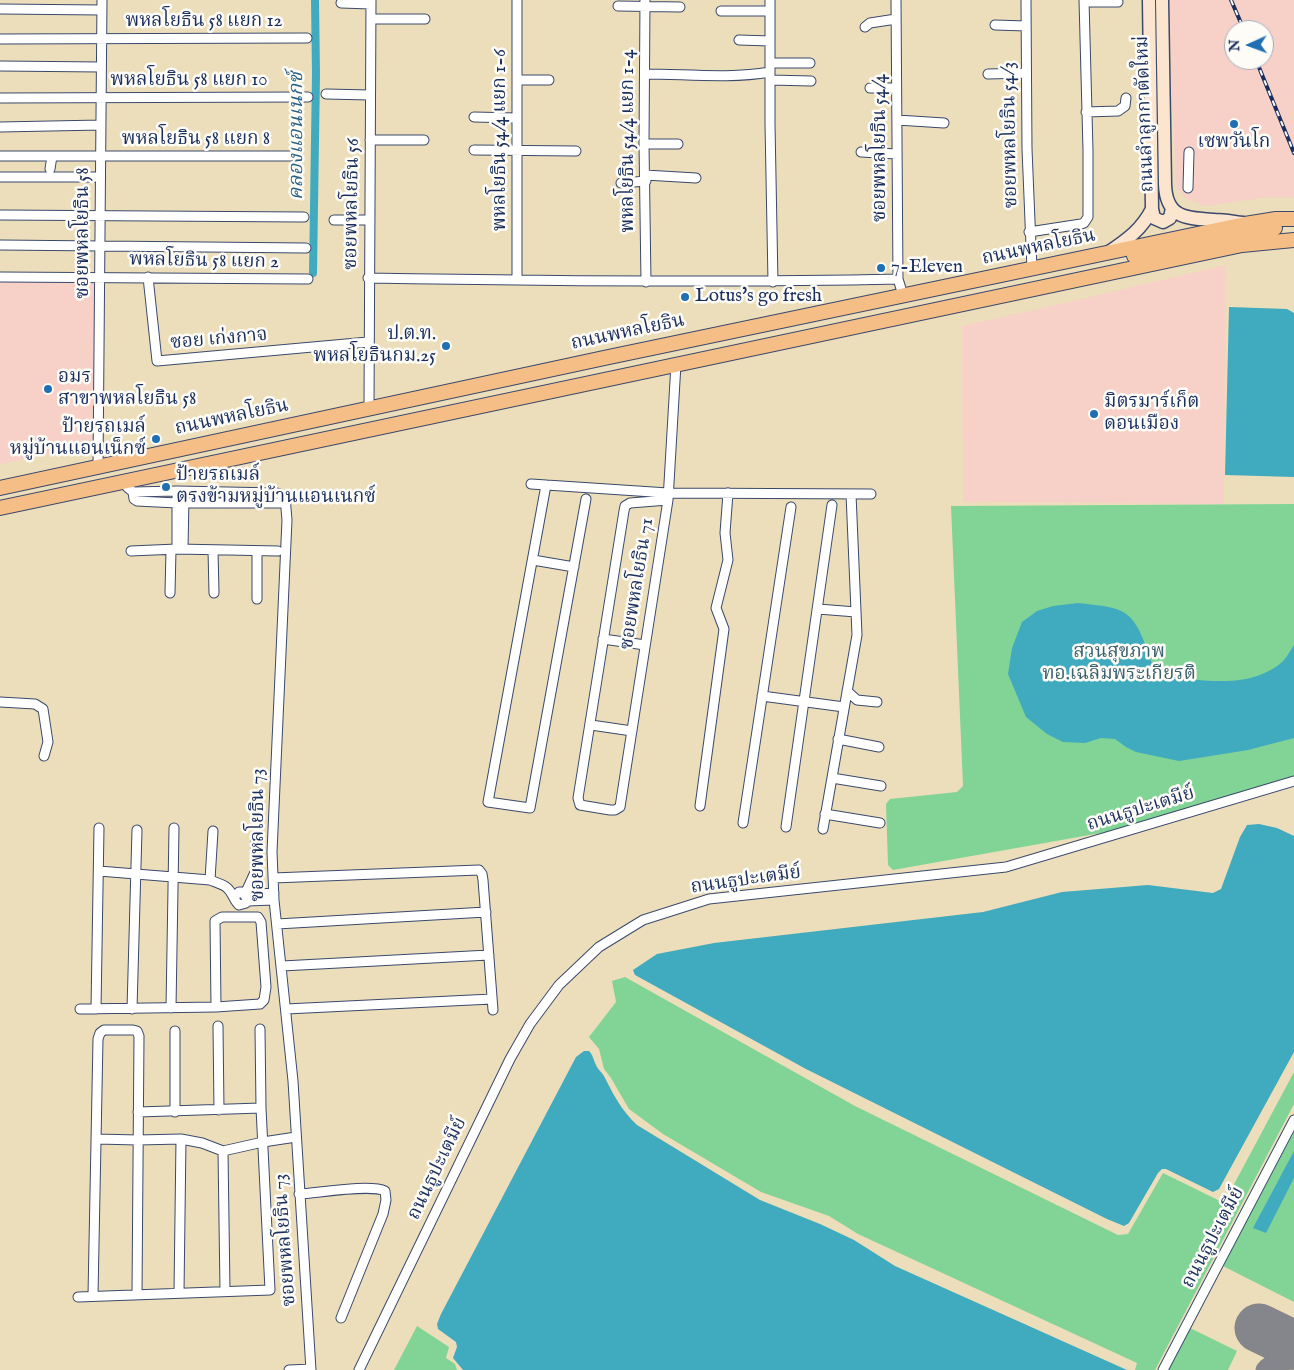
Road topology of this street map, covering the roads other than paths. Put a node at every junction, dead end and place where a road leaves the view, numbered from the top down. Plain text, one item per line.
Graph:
1 (517, 0) edge
2 (770, 0) edge
3 (896, 0) edge
4 (1026, 0) edge
5 (1149, 0) edge
6 (1162, 0) edge
7 (1084, 1) edge
8 (371, 2) edge
9 (1118, 2) dead end
10 (341, 3) dead end
11 (645, 3) edge
12 (102, 5) edge
13 (618, 6) dead end
14 (680, 7) dead end
15 (0, 9) edge
16 (721, 11) dead end
17 (770, 11) junction
18 (371, 19) junction
19 (426, 20) dead end
20 (896, 20) junction
21 (995, 25) dead end
22 (1026, 26) junction
23 (865, 27) dead end
24 (307, 38) dead end
25 (101, 39) junction
26 (0, 40) edge
27 (739, 40) dead end
28 (770, 41) junction
29 (810, 63) dead end
30 (0, 66) edge
31 (101, 67) junction
32 (770, 72) junction
33 (1026, 73) junction
34 (645, 74) junction
35 (988, 74) dead end
36 (516, 80) junction
37 (548, 80) dead end
38 (811, 81) dead end
39 (870, 88) dead end
40 (896, 88) junction
41 (326, 94) dead end
42 (370, 95) junction
43 (101, 97) junction
44 (308, 97) dead end
45 (0, 98) edge
46 (1126, 98) dead end
47 (1086, 112) junction
48 (474, 117) dead end
49 (516, 118) junction
50 (897, 120) junction
51 (944, 123) dead end
52 (101, 125) junction
53 (0, 127) edge
54 (370, 140) junction
55 (424, 140) dead end
56 (644, 144) junction
57 (678, 144) dead end
58 (474, 150) dead end
59 (518, 151) junction
60 (576, 151) dead end
61 (861, 152) dead end
62 (1189, 152) dead end
63 (897, 154) junction
64 (0, 156) edge
65 (52, 156) junction
66 (100, 156) junction
67 (291, 156) dead end
68 (50, 169) dead end
69 (0, 177) edge
70 (100, 178) junction
71 (645, 178) junction
72 (696, 178) dead end
73 (621, 183) dead end
74 (1188, 188) dead end
75 (1152, 208) junction
76 (1172, 208) junction
77 (0, 215) edge
78 (100, 215) junction
79 (304, 217) dead end
80 (1294, 219) edge
81 (334, 220) dead end
82 (369, 220) junction
83 (1245, 224) junction
84 (1294, 226) edge
85 (1029, 232) junction
86 (1294, 240) edge
87 (0, 245) edge
88 (100, 245) junction
89 (306, 248) dead end
90 (1109, 252) junction
91 (1032, 269) junction
92 (998, 276) junction
93 (0, 277) edge
94 (100, 277) junction
95 (148, 277) junction
96 (368, 278) junction
97 (308, 279) dead end
98 (898, 279) junction
99 (517, 280) junction
100 (646, 282) junction
101 (773, 282) junction
102 (903, 295) junction
103 (904, 316) junction
104 (368, 342) junction
105 (676, 364) junction
106 (369, 408) junction
107 (345, 413) junction
108 (352, 434) junction
109 (98, 466) junction
110 (531, 484) dead end
111 (546, 486) junction
112 (129, 487) junction
113 (0, 488) edge
114 (180, 491) junction
115 (728, 493) junction
116 (851, 494) junction
117 (871, 494) dead end
118 (668, 497) junction
119 (586, 498) dead end
120 (180, 503) junction
121 (286, 503) junction
122 (832, 505) dead end
123 (791, 507) dead end
124 (0, 508) edge
125 (177, 549) junction
126 (213, 550) junction
127 (131, 551) dead end
128 (257, 551) junction
129 (278, 551) dead end
130 (533, 560) junction
131 (574, 567) junction
132 (214, 593) dead end
133 (170, 594) dead end
134 (257, 599) dead end
135 (818, 609) junction
136 (856, 612) junction
137 (603, 639) junction
138 (645, 645) junction
139 (847, 691) junction
140 (762, 696) junction
141 (0, 702) edge
142 (804, 702) junction
143 (877, 702) dead end
144 (844, 707) junction
145 (591, 725) junction
146 (632, 731) junction
147 (838, 739) junction
148 (879, 747) dead end
149 (44, 756) dead end
150 (832, 778) junction
151 (1294, 781) edge
152 (881, 786) dead end
153 (700, 806) dead end
154 (826, 814) junction
155 (744, 823) dead end
156 (880, 823) dead end
157 (786, 827) dead end
158 (99, 828) dead end
159 (174, 828) dead end
160 (823, 829) dead end
161 (137, 830) dead end
162 (213, 831) dead end
163 (256, 838) dead end
164 (99, 871) junction
165 (136, 873) junction
166 (172, 877) junction
167 (273, 878) junction
168 (210, 880) junction
169 (274, 897) junction
170 (242, 898) junction
171 (486, 912) junction
172 (242, 916) junction
173 (277, 924) junction
174 (489, 955) junction
175 (282, 966) junction
176 (492, 999) junction
177 (216, 1006) junction
178 (170, 1008) junction
179 (80, 1009) dead end
180 (96, 1009) junction
181 (132, 1009) junction
182 (286, 1009) junction
183 (493, 1010) dead end
184 (218, 1026) dead end
185 (260, 1029) dead end
186 (175, 1031) dead end
187 (261, 1108) junction
188 (219, 1110) junction
189 (138, 1112) junction
190 (175, 1112) junction
191 (1294, 1120) edge
192 (296, 1137) junction
193 (97, 1139) junction
194 (181, 1139) junction
195 (138, 1140) junction
196 (263, 1142) junction
197 (223, 1151) junction
198 (299, 1194) junction
199 (225, 1291) junction
200 (179, 1292) junction
201 (137, 1294) junction
202 (93, 1295) junction
203 (78, 1297) dead end
204 (341, 1318) dead end
205 (289, 1370) edge
206 (311, 1370) edge
207 (359, 1370) edge
208 (1164, 1370) edge

1 - 36 street, พหลโยธิน 54/4 แยก 1-6
2 - 17 street
3 - 20 street, ซอยพหลโยธิน 54/4
4 - 22 street, ซอยพหลโยธิน 54/3
5 - 75 main road, ถนนลำลูกกาตัดใหม่
6 - 76 main road, ถนนลำลูกกาตัดใหม่
7 - 9 street
7 - 47 street
8 - 10 street
8 - 18 street, ซอยพหลโยธิน 56
11 - 13 street
11 - 14 street
11 - 34 street, พหลโยธิน 54/4 แยก 1-4
12 - 15 street
12 - 25 street, ซอยพหลโยธิน 58
16 - 17 street
17 - 28 street
18 - 19 street
18 - 42 street, ซอยพหลโยธิน 56
20 - 23 street
20 - 40 street, ซอยพหลโยธิน 54/4
21 - 22 street
22 - 33 street, ซอยพหลโยธิน 54/3
24 - 25 street, พหลโยธิน 58 แยก 12
25 - 26 street, พหลโยธิน 58 แยก 12
25 - 31 street, ซอยพหลโยธิน 58
27 - 28 street
28 - 32 street
29 - 32 street
30 - 31 street
31 - 43 street, ซอยพหลโยธิน 58
32 - 34 street
32 - 38 street
32 - 101 street
33 - 35 street
33 - 85 street, ซอยพหลโยธิน 54/3
34 - 56 street, พหลโยธิน 54/4 แยก 1-4
36 - 37 street
36 - 49 street, พหลโยธิน 54/4 แยก 1-6
39 - 40 street
40 - 50 street, ซอยพหลโยธิน 54/4
41 - 42 street
42 - 54 street, ซอยพหลโยธิน 56
43 - 44 street, พหลโยธิน 58 แยก 10
43 - 45 street, พหลโยธิน 58 แยก 10
43 - 52 street, ซอยพหลโยธิน 58
46 - 47 street
47 - 85 street
48 - 49 street
49 - 59 street, พหลโยธิน 54/4 แยก 1-6
50 - 51 street
50 - 63 street, ซอยพหลโยธิน 54/4
52 - 53 street
52 - 66 street, ซอยพหลโยธิน 58
54 - 55 street
54 - 82 street, ซอยพหลโยธิน 56
56 - 57 street
56 - 71 street, พหลโยธิน 54/4 แยก 1-4
58 - 59 street
59 - 60 street
59 - 99 street, พหลโยธิน 54/4 แยก 1-6
61 - 63 street
62 - 74 street
63 - 98 street, ซอยพหลโยธิน 54/4
64 - 65 street, พหลโยธิน 58 แยก 8
65 - 66 street, พหลโยธิน 58 แยก 8
65 - 68 street
66 - 67 street, พหลโยธิน 58 แยก 8
66 - 70 street, ซอยพหลโยธิน 58
69 - 70 street
70 - 78 street, ซอยพหลโยธิน 58
71 - 72 street
71 - 73 street
71 - 100 street, พหลโยธิน 54/4 แยก 1-4
75 - 76 main road
75 - 90 main road, ถนนลำลูกกาตัดใหม่
76 - 83 main road, ถนนลำลูกกาตัดใหม่
77 - 78 street
78 - 79 street
78 - 88 street, ซอยพหลโยธิน 58
80 - 83 main road, ถนนพหลโยธิน
81 - 82 street
82 - 96 street, ซอยพหลโยธิน 56
83 - 90 main road, ถนนพหลโยธิน
84 - 92 main road
85 - 91 street, ซอยพหลโยธิน 54/3
86 - 103 main road
87 - 88 street
88 - 89 street
88 - 94 street, ซอยพหลโยธิน 58
90 - 91 main road, ถนนพหลโยธิน
91 - 92 main road, ถนนพหลโยธิน
92 - 102 main road, ถนนพหลโยธิน
93 - 94 street, พหลโยธิน 58 แยก 2
94 - 95 street, พหลโยธิน 58 แยก 2
94 - 109 street, ซอยพหลโยธิน 58
95 - 97 street, พหลโยธิน 58 แยก 2
95 - 104 street, ซอย เก่งกาจ
96 - 99 street
96 - 104 street, ซอยพหลโยธิน 56
98 - 101 street
98 - 102 street, ซอยพหลโยธิน 54/4
99 - 100 street
100 - 101 street
102 - 103 main road
102 - 106 main road, ถนนพหลโยธิน
103 - 105 main road
104 - 106 street, ซอยพหลโยธิน 56
105 - 108 main road
105 - 118 street, ซอยพหลโยธิน 71
106 - 107 main road, ถนนพหลโยธิน
107 - 108 main road
107 - 109 main road, ถนนพหลโยธิน
108 - 112 main road
109 - 113 main road, ถนนพหลโยธิน
110 - 111 street
111 - 118 street
111 - 130 street
112 - 114 street
112 - 120 street
112 - 124 main road
114 - 120 street
114 - 121 street
115 - 116 street
115 - 118 street
115 - 153 street
116 - 117 street
116 - 136 street
118 - 137 street
118 - 138 street, ซอยพหลโยธิน 71
119 - 131 street
120 - 121 street
120 - 125 street
121 - 167 street, ซอยพหลโยธิน 73
122 - 135 street
123 - 140 street
125 - 126 street
125 - 127 street
125 - 133 street
126 - 128 street
126 - 132 street
128 - 129 street
128 - 134 street
130 - 131 street
130 - 131 street
135 - 136 street
135 - 142 street
136 - 139 street
137 - 138 street
137 - 145 street
138 - 146 street, ซอยพหลโยธิน 71
139 - 143 street
139 - 144 street
140 - 142 street
140 - 155 street
141 - 149 street
142 - 144 street
142 - 157 street
144 - 147 street
145 - 146 street
145 - 146 street, ซอยพหลโยธิน 71
147 - 148 street
147 - 150 street
150 - 152 street
150 - 154 street
151 - 207 street, ถนนธูปะเตมีย์
154 - 156 street
154 - 160 street
158 - 164 street
159 - 166 street
161 - 165 street
162 - 168 street
163 - 170 street
164 - 165 street
164 - 180 street
165 - 166 street
165 - 181 street
166 - 168 street
166 - 178 street
167 - 169 street, ซอยพหลโยธิน 73
167 - 171 street
168 - 170 street
169 - 170 street
169 - 173 street, ซอยพหลโยธิน 73
170 - 172 street
171 - 173 street
171 - 174 street
172 - 177 street
172 - 177 street
173 - 175 street, ซอยพหลโยธิน 73
174 - 175 street
174 - 176 street
175 - 182 street, ซอยพหลโยธิน 73
176 - 182 street
176 - 183 street
177 - 178 street
178 - 181 street
179 - 180 street
180 - 181 street
182 - 192 street, ซอยพหลโยธิน 73
184 - 188 street
185 - 187 street
186 - 190 street
187 - 188 street
187 - 196 street
188 - 190 street
189 - 190 street
189 - 193 street
189 - 195 street
191 - 208 street, ถนนธูปะเตมีย์
192 - 196 street
192 - 198 street, ซอยพหลโยธิน 73
193 - 195 street
193 - 202 street
194 - 195 street
194 - 197 street
194 - 200 street
195 - 201 street
196 - 197 street
196 - 199 street
197 - 199 street
198 - 204 street
198 - 206 street, ซอยพหลโยธิน 73
199 - 200 street
200 - 201 street
201 - 202 street
202 - 203 street
205 - 206 street

